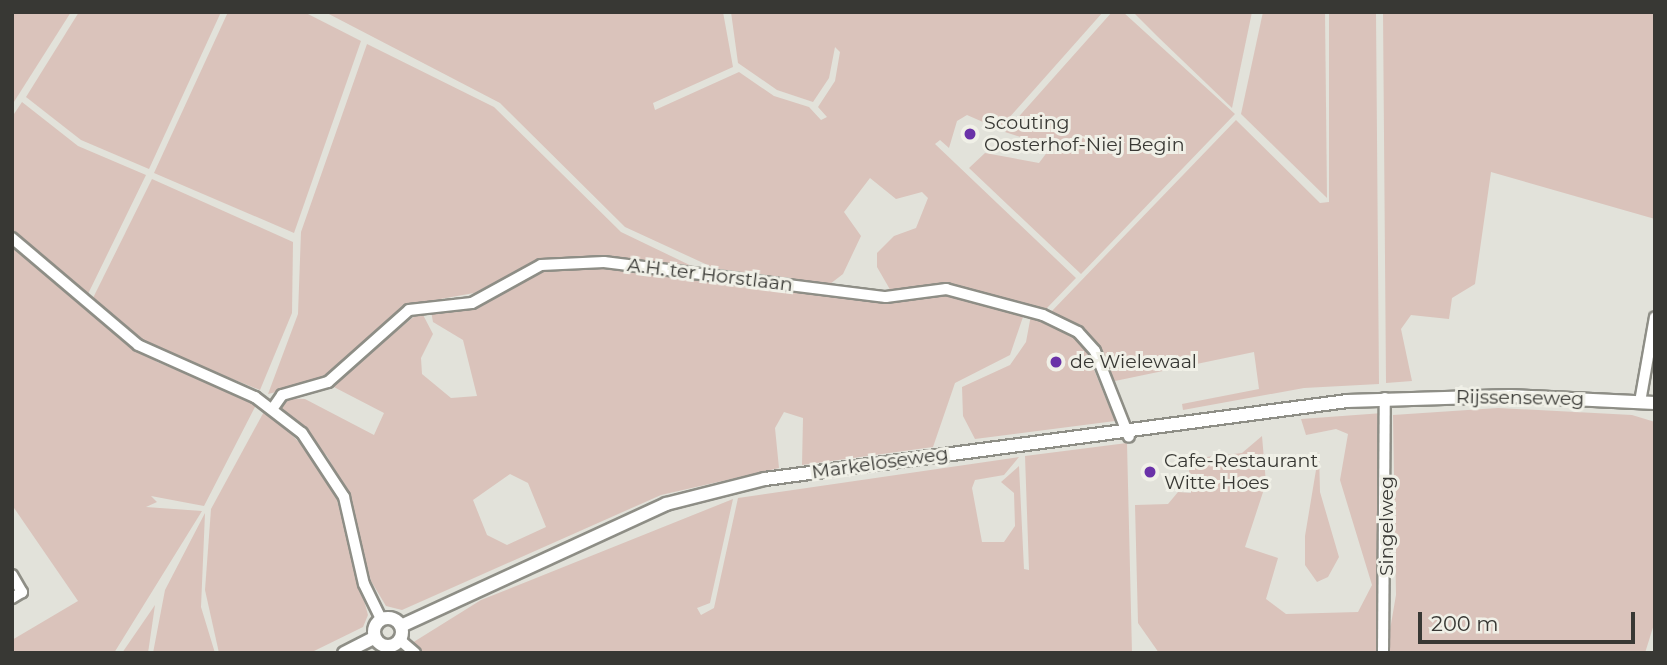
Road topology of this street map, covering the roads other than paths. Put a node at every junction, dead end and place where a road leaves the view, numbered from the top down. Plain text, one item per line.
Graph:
1 (12, 238) edge
2 (1655, 317) edge
3 (1385, 398) junction
4 (1640, 402) junction
5 (1655, 403) edge
6 (273, 408) junction
7 (1128, 433) junction
8 (12, 575) edge
9 (12, 598) edge
10 (381, 619) junction
11 (401, 626) junction
12 (374, 638) junction
13 (400, 646) edge
14 (344, 653) edge
15 (415, 653) edge
16 (1383, 653) edge

1 - 6 street
2 - 4 street
3 - 4 main road, Rijssenseweg
3 - 7 main road, Markeloseweg
3 - 16 street, Singelweg
4 - 5 main road, Rijssenseweg
6 - 7 street, A.H. ter Horstlaan
6 - 10 street
7 - 11 main road, Markeloseweg
8 - 9 street
10 - 11 main road
10 - 12 main road
11 - 13 main road
12 - 13 main road
12 - 14 main road
13 - 15 street

